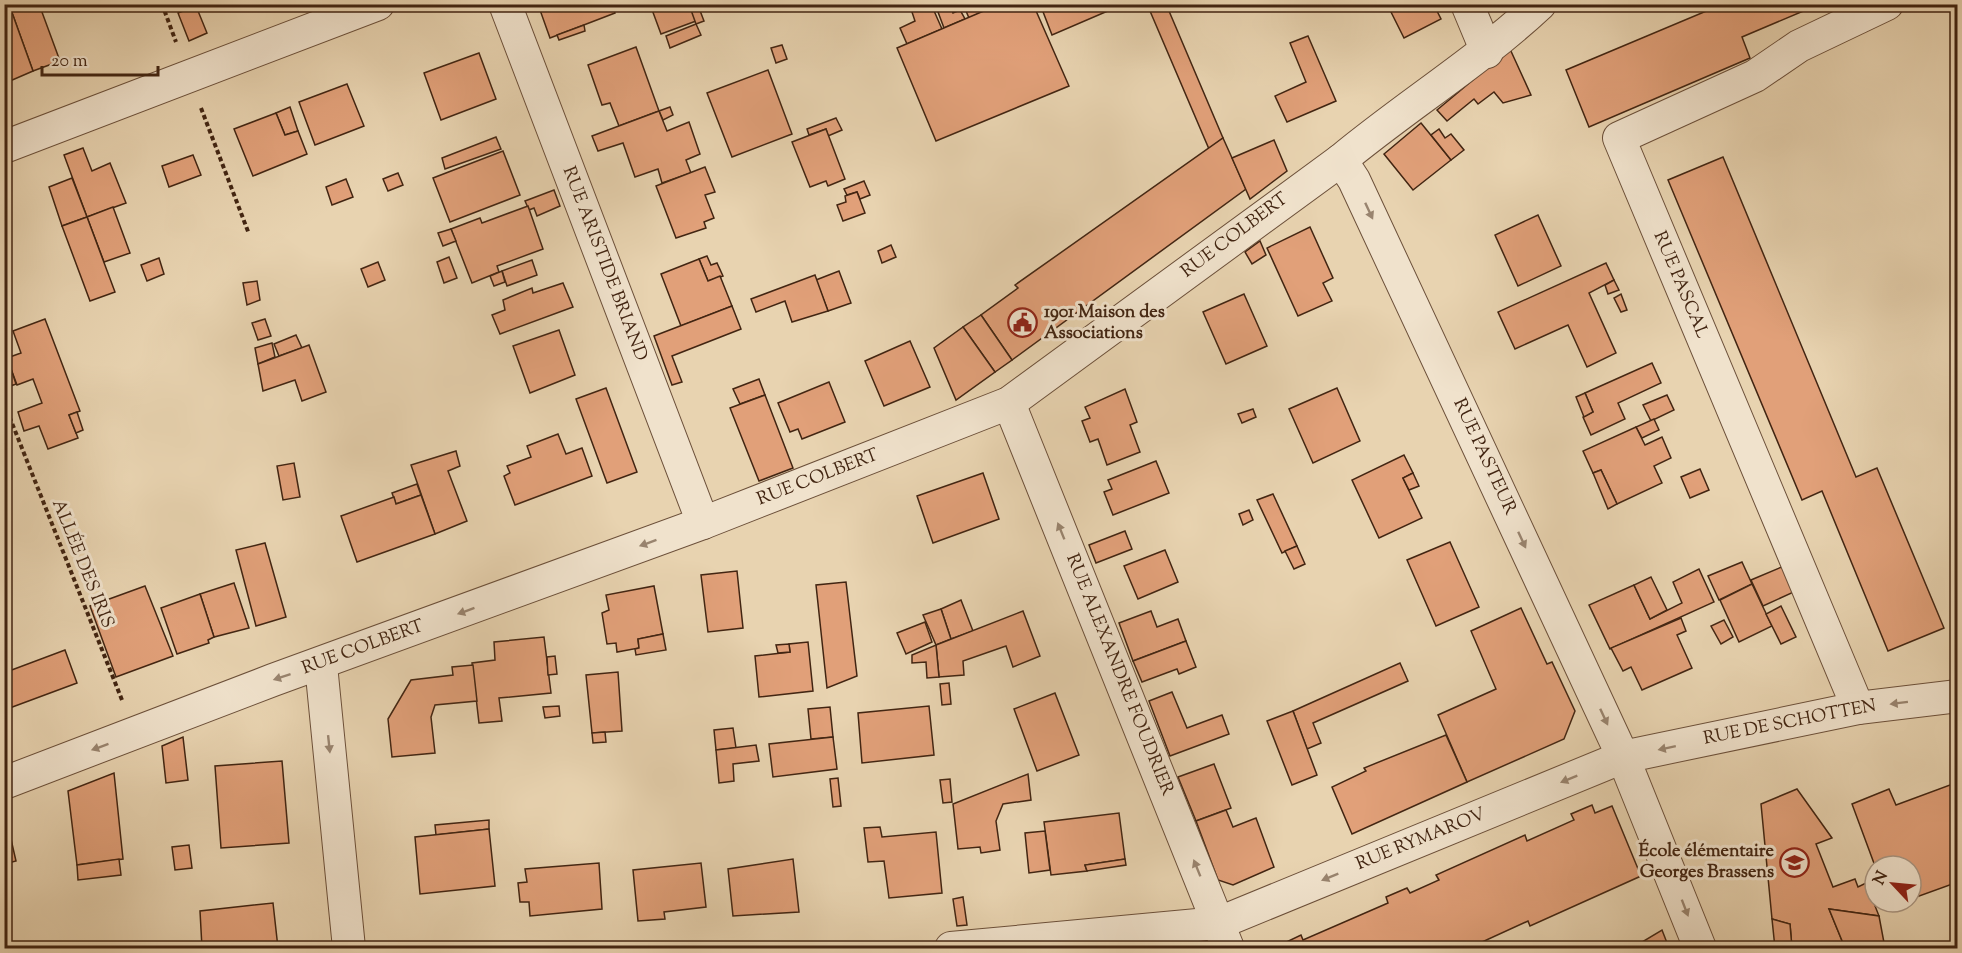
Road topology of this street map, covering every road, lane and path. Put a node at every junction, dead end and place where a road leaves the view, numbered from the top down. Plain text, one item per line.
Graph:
1 (162, 4) edge
2 (378, 4) edge
3 (505, 4) edge
4 (1467, 4) edge
5 (1540, 4) edge
6 (1887, 4) edge
7 (1487, 52) junction
8 (188, 77) junction
9 (4, 147) edge
10 (1341, 159) junction
11 (249, 234) dead end
12 (4, 403) edge
13 (1008, 403) junction
14 (703, 523) junction
15 (321, 665) junction
16 (1958, 696) edge
17 (1858, 708) junction
18 (135, 734) junction
19 (1623, 757) junction
20 (4, 783) edge
21 (1223, 935) edge
22 (349, 948) edge
23 (951, 948) edge
24 (1700, 948) edge

1 - 8 path
2 - 8 street
3 - 14 street, RUE ARISTIDE BRIAND
4 - 7 street
5 - 7 street, RUE COLBERT
6 - 17 street, RUE PASCAL
7 - 10 street, RUE COLBERT
8 - 9 street
8 - 11 path
10 - 13 street, RUE COLBERT
10 -> 19 street, RUE PASTEUR
12 - 18 path, ALLÉE DES IRIS
13 - 14 street, RUE COLBERT
21 -> 13 street, RUE ALEXANDRE FOUDRIER
14 -> 15 street, RUE COLBERT
15 -> 18 street, RUE COLBERT
15 -> 22 street
16 -> 17 street, RUE DE SCHOTTEN
17 -> 19 street, RUE DE SCHOTTEN
18 -> 20 street, RUE COLBERT
19 -> 21 street, RUE RYMAROV
19 -> 24 street, RUE PASTEUR
21 - 23 street, RUE RYMAROV

